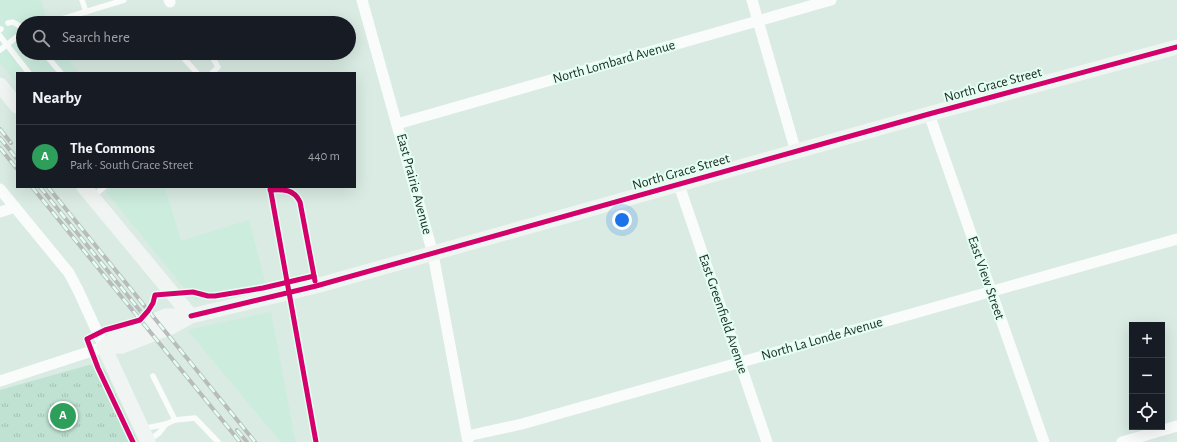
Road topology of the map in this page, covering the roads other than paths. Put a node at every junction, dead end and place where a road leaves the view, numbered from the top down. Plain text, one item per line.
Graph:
1 (82, 0) edge
2 (124, 0) edge
3 (362, 0) edge
4 (752, 0) edge
5 (831, 0) edge
6 (86, 12) junction
7 (73, 16) edge
8 (758, 21) junction
9 (8, 23) dead end
10 (16, 24) edge
11 (0, 36) edge
12 (16, 37) edge
13 (6, 45) junction
14 (1177, 47) edge
15 (0, 50) edge
16 (16, 57) edge
17 (18, 60) edge
18 (50, 60) edge
19 (185, 60) edge
20 (214, 60) edge
21 (28, 72) edge
22 (59, 72) edge
23 (196, 72) edge
24 (213, 72) edge
25 (0, 85) edge
26 (16, 105) edge
27 (929, 114) junction
28 (397, 124) junction
29 (796, 152) junction
30 (679, 185) junction
31 (101, 188) edge
32 (0, 189) edge
33 (88, 192) edge
34 (15, 207) junction
35 (0, 212) edge
36 (1177, 239) edge
37 (433, 254) junction
38 (991, 292) junction
39 (191, 316) junction
40 (104, 346) junction
41 (740, 363) junction
42 (153, 376) dead end
43 (0, 381) edge
44 (175, 420) junction
45 (166, 424) junction
46 (1177, 426) edge
47 (146, 438) edge
48 (467, 439) edge
49 (218, 442) edge
50 (767, 442) edge
51 (1044, 442) edge
52 (1122, 442) edge

1 - 6 lane
2 - 6 lane
3 - 28 street, East Prairie Avenue
4 - 8 street
5 - 8 street, North Lombard Avenue
6 - 7 lane
8 - 28 street, North Lombard Avenue
8 - 29 street
9 - 10 lane
11 - 13 lane
12 - 13 lane
13 - 15 lane
13 - 16 lane
14 - 27 street, North Grace Street
17 - 21 lane
18 - 22 lane
19 - 23 lane
20 - 24 lane
25 - 26 street
27 - 29 street, North Grace Street
27 - 38 street, East View Street
28 - 37 street, East Prairie Avenue
29 - 30 street, North Grace Street
30 - 37 street, North Grace Street
30 - 41 street, East Greenfield Avenue
31 - 33 lane
32 - 34 street
33 - 39 street
34 - 35 street
34 - 40 street
36 - 38 street, North La Londe Avenue
37 - 39 street, North Grace Street
37 - 48 street, East Prairie Avenue
38 - 41 street, North La Londe Avenue
38 - 51 street, East View Street
39 - 40 street, North Grace Street
40 - 43 street
40 - 47 street
41 - 48 street, North La Londe Avenue
41 - 50 street, East Greenfield Avenue
42 - 44 lane
44 - 45 lane
44 - 49 lane
45 - 47 lane
45 - 47 lane
46 - 52 street

